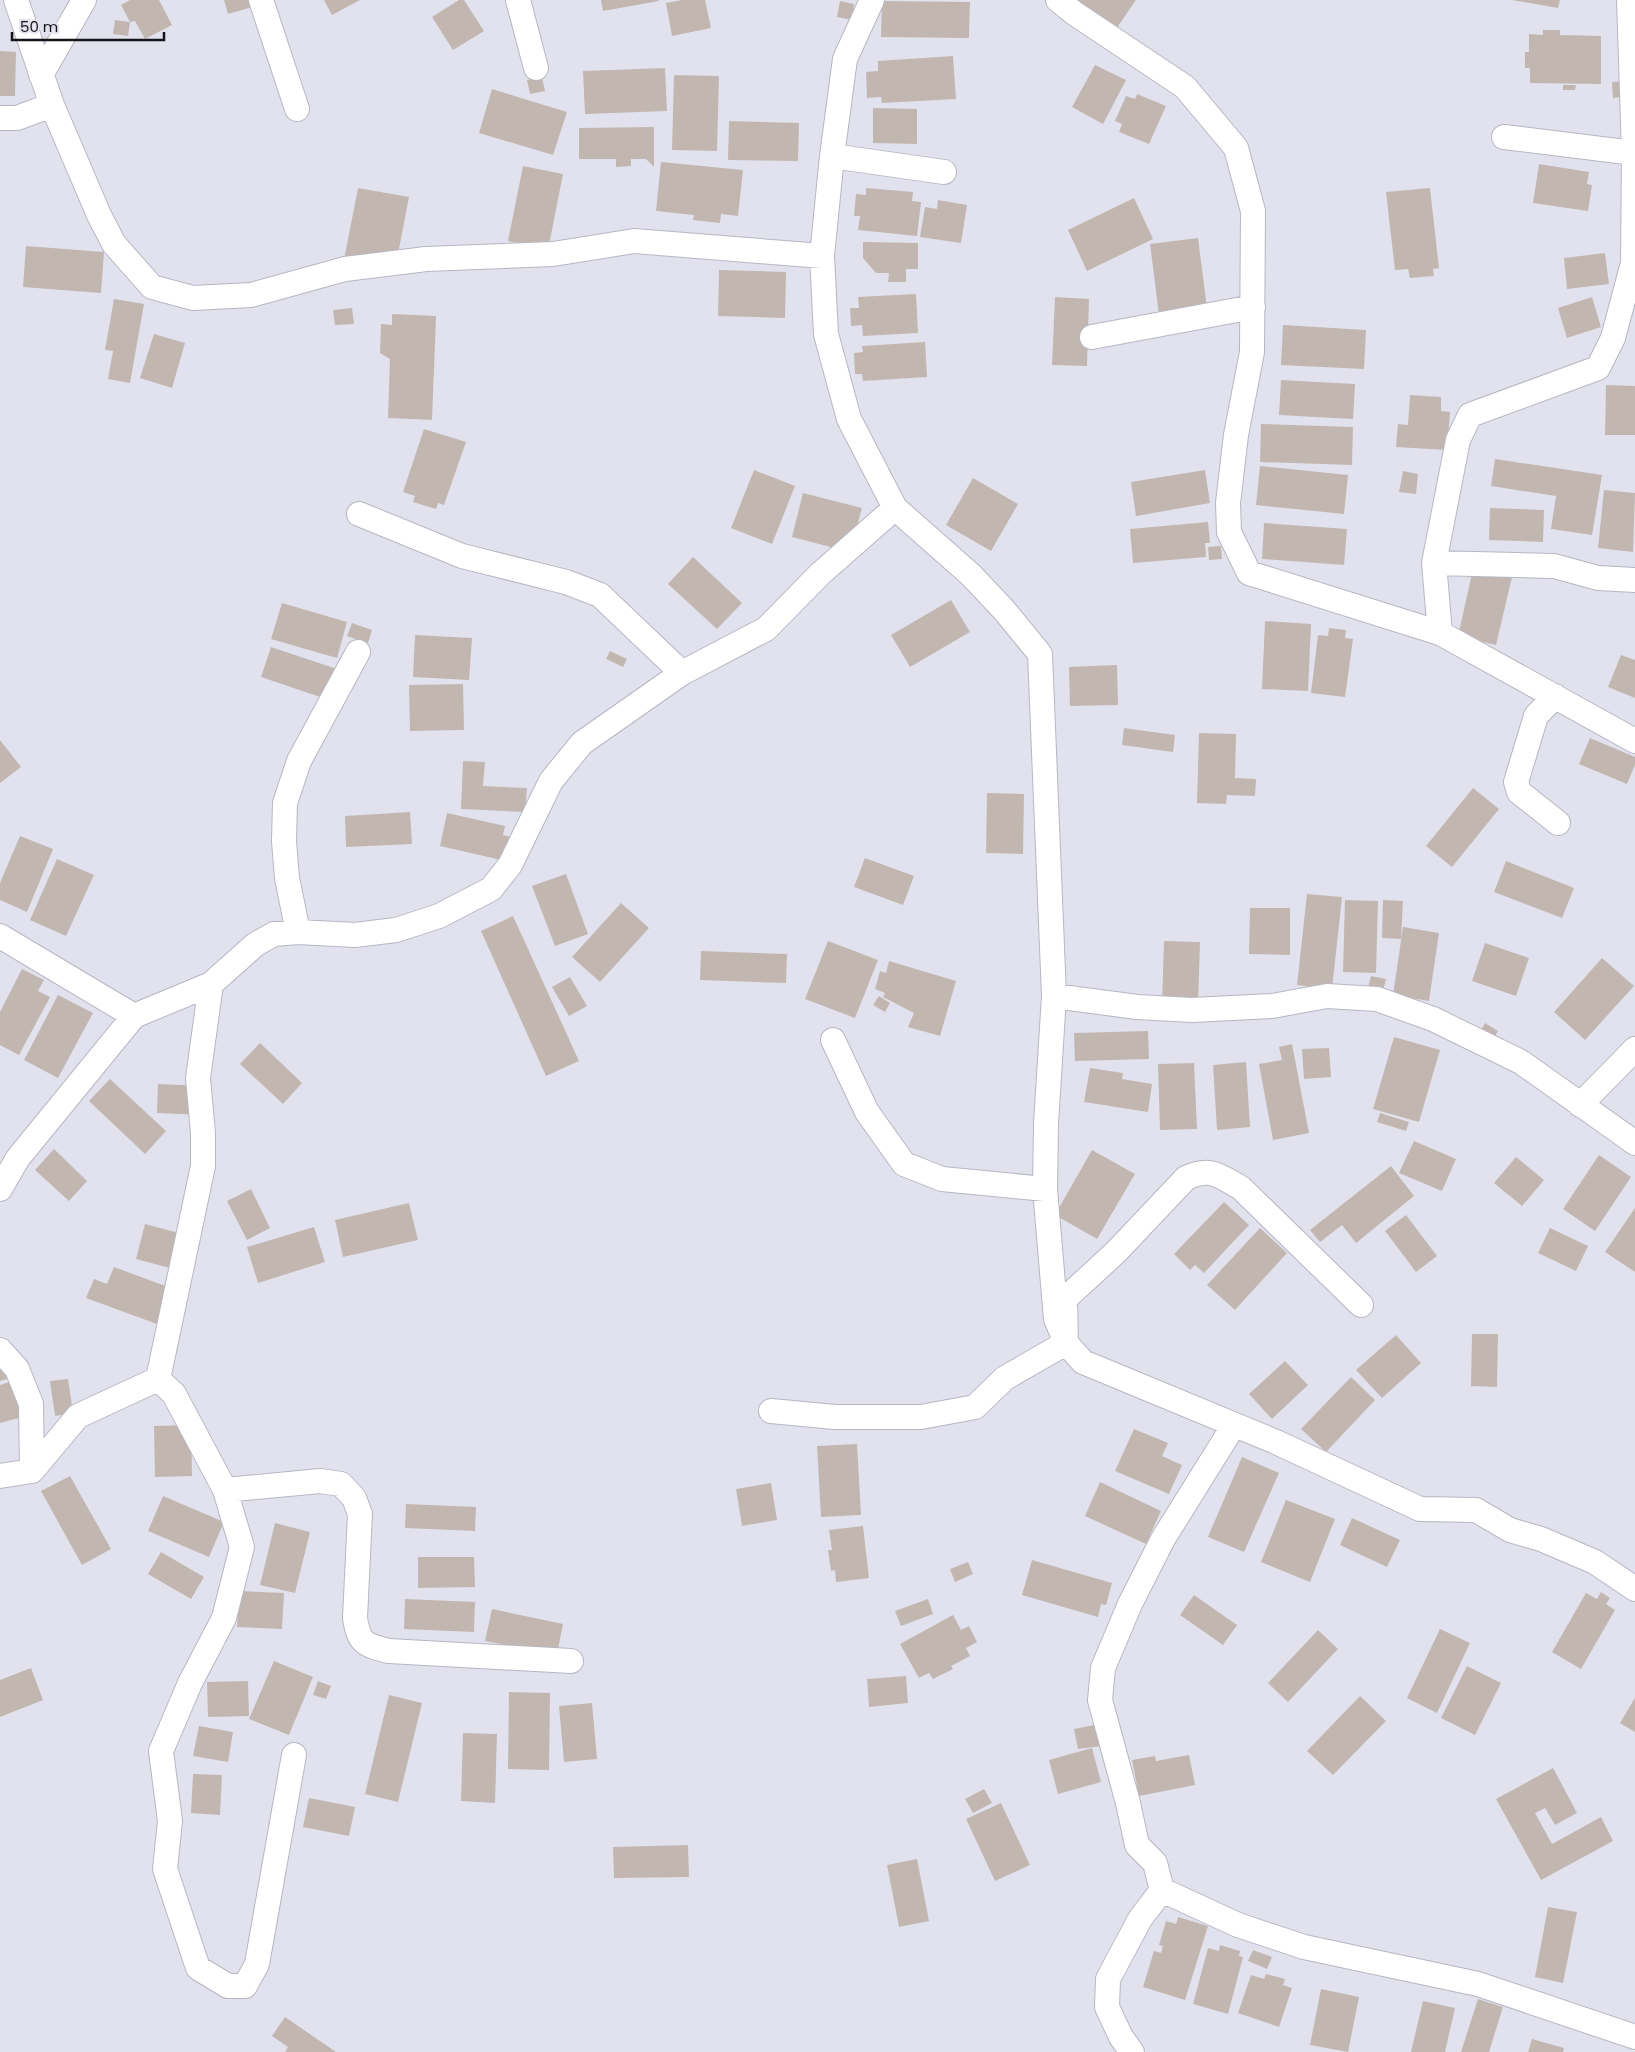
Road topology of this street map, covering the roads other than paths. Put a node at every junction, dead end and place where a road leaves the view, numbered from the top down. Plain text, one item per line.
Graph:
1 (16, 0) edge
2 (84, 0) edge
3 (261, 0) edge
4 (518, 0) edge
5 (872, 0) edge
6 (1058, 0) edge
7 (1630, 0) edge
8 (536, 68) dead end
9 (41, 75) junction
10 (52, 105) junction
11 (297, 110) dead end
12 (0, 118) edge
13 (1504, 136) dead end
14 (1634, 153) edge
15 (832, 156) junction
16 (944, 172) dead end
17 (822, 256) junction
18 (1634, 263) edge
19 (1253, 307) junction
20 (1092, 337) dead end
21 (894, 508) junction
22 (359, 514) dead end
23 (1434, 563) junction
24 (1635, 580) edge
25 (1440, 633) junction
26 (358, 652) dead end
27 (682, 673) junction
28 (1555, 696) junction
29 (1635, 741) edge
30 (1558, 822) dead end
31 (298, 932) junction
32 (0, 936) edge
33 (211, 984) junction
34 (1054, 996) junction
35 (134, 1016) junction
36 (832, 1040) dead end
37 (1635, 1049) edge
38 (1580, 1105) junction
39 (1635, 1143) edge
40 (0, 1189) edge
41 (1045, 1189) junction
42 (1361, 1305) dead end
43 (1066, 1343) junction
44 (0, 1350) edge
45 (158, 1379) junction
46 (771, 1411) dead end
47 (1234, 1425) junction
48 (32, 1471) junction
49 (0, 1476) edge
50 (225, 1490) junction
51 (1635, 1589) edge
52 (571, 1662) dead end
53 (294, 1755) dead end
54 (1162, 1890) junction
55 (1635, 2037) edge
56 (1132, 2052) edge

1 - 9 street
2 - 9 street
3 - 11 street
4 - 8 street
5 - 15 street
6 - 19 street
7 - 14 street
9 - 10 street
10 - 12 street
10 - 17 street
13 - 14 street
14 - 18 street
15 - 16 street
15 - 17 street
17 - 21 street
18 - 23 street
19 - 20 street
19 - 25 street
21 - 27 street
21 - 34 street
22 - 27 street
23 - 24 street
23 - 25 street
25 - 28 street
26 - 31 street
27 - 31 street
28 - 29 street
28 - 30 street
31 - 33 street
32 - 35 street
33 - 35 street
33 - 45 street
34 - 38 street
34 - 41 street
35 - 40 street
36 - 41 street
37 - 38 street
38 - 39 street
41 - 43 street
42 - 43 street
43 - 46 street
43 - 47 street
44 - 48 street
45 - 48 street
45 - 50 street
47 - 51 street
47 - 54 street
48 - 49 street
50 - 52 street
50 - 53 street
54 - 55 street
54 - 56 street

